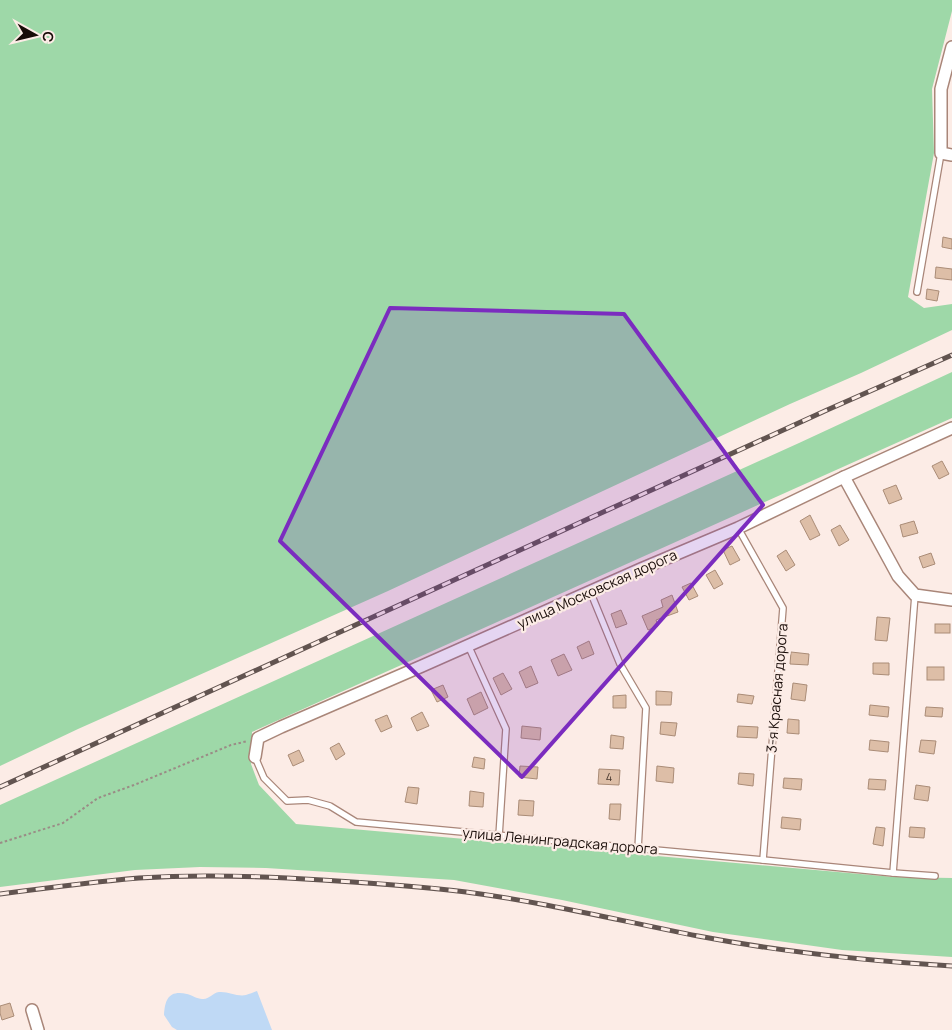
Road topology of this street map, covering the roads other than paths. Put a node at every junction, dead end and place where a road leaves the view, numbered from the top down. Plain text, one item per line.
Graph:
1 (952, 47) edge
2 (946, 154) edge
3 (917, 292) dead end
4 (952, 428) edge
5 (844, 477) junction
6 (738, 528) junction
7 (590, 591) junction
8 (915, 595) junction
9 (952, 600) edge
10 (468, 646) junction
11 (255, 757) joint
12 (499, 836) junction
13 (638, 849) junction
14 (763, 860) junction
15 (893, 873) junction
16 (935, 876) dead end
17 (32, 1010) dead end
18 (38, 1030) edge

1 - 2 street
2 - 3 lane
4 - 5 street, улица Московская дорога
5 - 6 street, улица Московская дорога
5 - 8 street
6 - 7 street, улица Московская дорога
6 - 14 lane, 3-я Красная дорога
7 - 10 street, улица Московская дорога
7 - 13 lane
8 - 9 street
8 - 15 lane
10 - 11 street, улица Московская дорога
10 - 12 lane
11 - 12 lane, улица Ленинградская дорога
12 - 13 lane, улица Ленинградская дорога
13 - 14 lane, улица Ленинградская дорога
14 - 15 lane, улица Ленинградская дорога
15 - 16 lane, улица Ленинградская дорога
17 - 18 street

